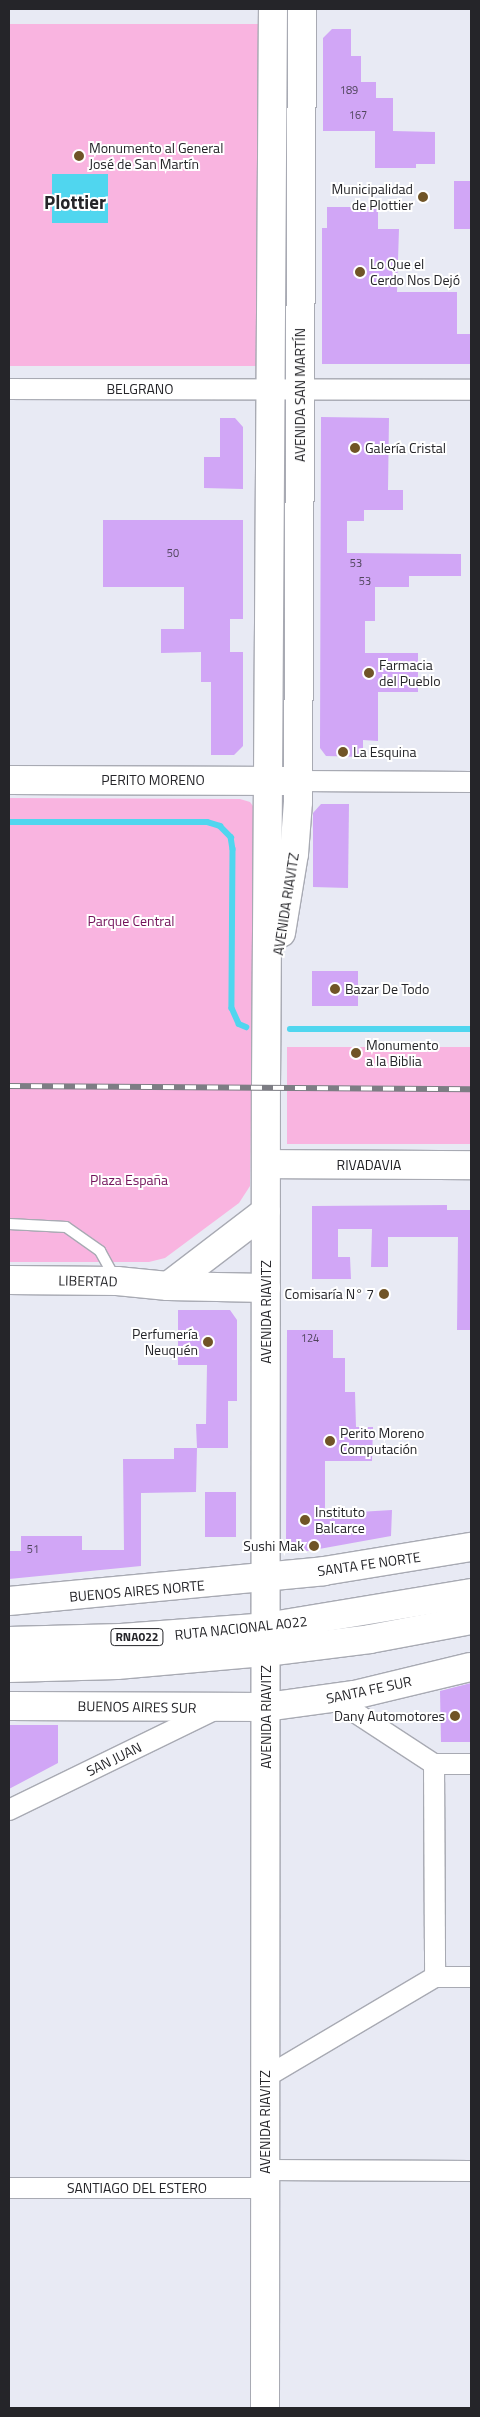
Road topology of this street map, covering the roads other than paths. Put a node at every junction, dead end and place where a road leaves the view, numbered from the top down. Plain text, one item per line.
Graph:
1 (273, 9) edge
2 (302, 9) edge
3 (9, 389) edge
4 (271, 389) junction
5 (300, 389) junction
6 (471, 390) edge
7 (9, 780) edge
8 (269, 781) junction
9 (298, 781) junction
10 (471, 782) edge
11 (266, 1026) junction
12 (266, 1164) junction
13 (471, 1165) edge
14 (266, 1211) junction
15 (9, 1224) edge
16 (219, 1245) junction
17 (9, 1280) edge
18 (117, 1281) junction
19 (168, 1286) junction
20 (256, 1287) junction
21 (471, 1547) edge
22 (266, 1578) junction
23 (471, 1593) edge
24 (9, 1601) edge
25 (471, 1620) edge
26 (266, 1639) junction
27 (9, 1641) edge
28 (471, 1667) edge
29 (9, 1668) edge
30 (373, 1690) junction
31 (333, 1698) junction
32 (9, 1706) edge
33 (266, 1706) junction
34 (219, 1708) junction
35 (374, 1723) junction
36 (434, 1764) junction
37 (471, 1764) edge
38 (9, 1810) edge
39 (434, 1977) junction
40 (471, 1977) edge
41 (266, 2077) junction
42 (471, 2171) edge
43 (265, 2179) junction
44 (9, 2188) edge
45 (265, 2408) edge

1 - 4 main road, AVENIDA SAN MARTÍN
2 - 5 main road, AVENIDA SAN MARTÍN
3 - 4 street, BELGRANO
4 - 5 street, BELGRANO
4 - 8 main road, AVENIDA SAN MARTÍN
5 - 6 street, BELGRANO
5 - 9 main road, AVENIDA SAN MARTÍN
7 - 8 main road, PERITO MORENO
8 - 9 main road, PERITO MORENO
8 - 11 main road, AVENIDA RIAVITZ
9 - 10 street
9 - 11 main road, AVENIDA RIAVITZ
11 - 12 main road, AVENIDA RIAVITZ
12 - 13 main road, RIVADAVIA
12 - 14 main road, AVENIDA RIAVITZ
14 - 16 main road
14 - 20 main road, AVENIDA RIAVITZ
15 - 18 lane
16 - 19 main road
16 - 20 main road
17 - 18 main road, LIBERTAD
18 - 19 main road, LIBERTAD
19 - 20 main road, LIBERTAD
20 - 22 main road, AVENIDA RIAVITZ
21 - 22 main road, SANTA FE NORTE
22 - 24 main road, BUENOS AIRES NORTE
22 - 26 main road, AVENIDA RIAVITZ
23 - 26 main road, RUTA NACIONAL A022 / RNA022
25 - 26 main road, RUTA NACIONAL A022 / RNA022
26 - 27 main road, RUTA NACIONAL A022 / RNA022
26 - 29 main road, RUTA NACIONAL A022 / RNA022
26 - 33 main road, AVENIDA RIAVITZ
28 - 30 main road, SANTA FE SUR
30 - 31 main road, SANTA FE SUR
30 - 35 street
31 - 33 main road, SANTA FE SUR
31 - 35 street
32 - 34 main road, BUENOS AIRES SUR
33 - 34 main road, BUENOS AIRES SUR
33 - 41 main road, AVENIDA RIAVITZ
34 - 38 street, SAN JUAN
35 - 36 street
36 - 37 street
36 - 39 street
39 - 40 street
39 - 41 street
41 - 43 main road, AVENIDA RIAVITZ
42 - 43 street, SANTIAGO DEL ESTERO
43 - 44 street, SANTIAGO DEL ESTERO
43 - 45 main road, AVENIDA RIAVITZ

